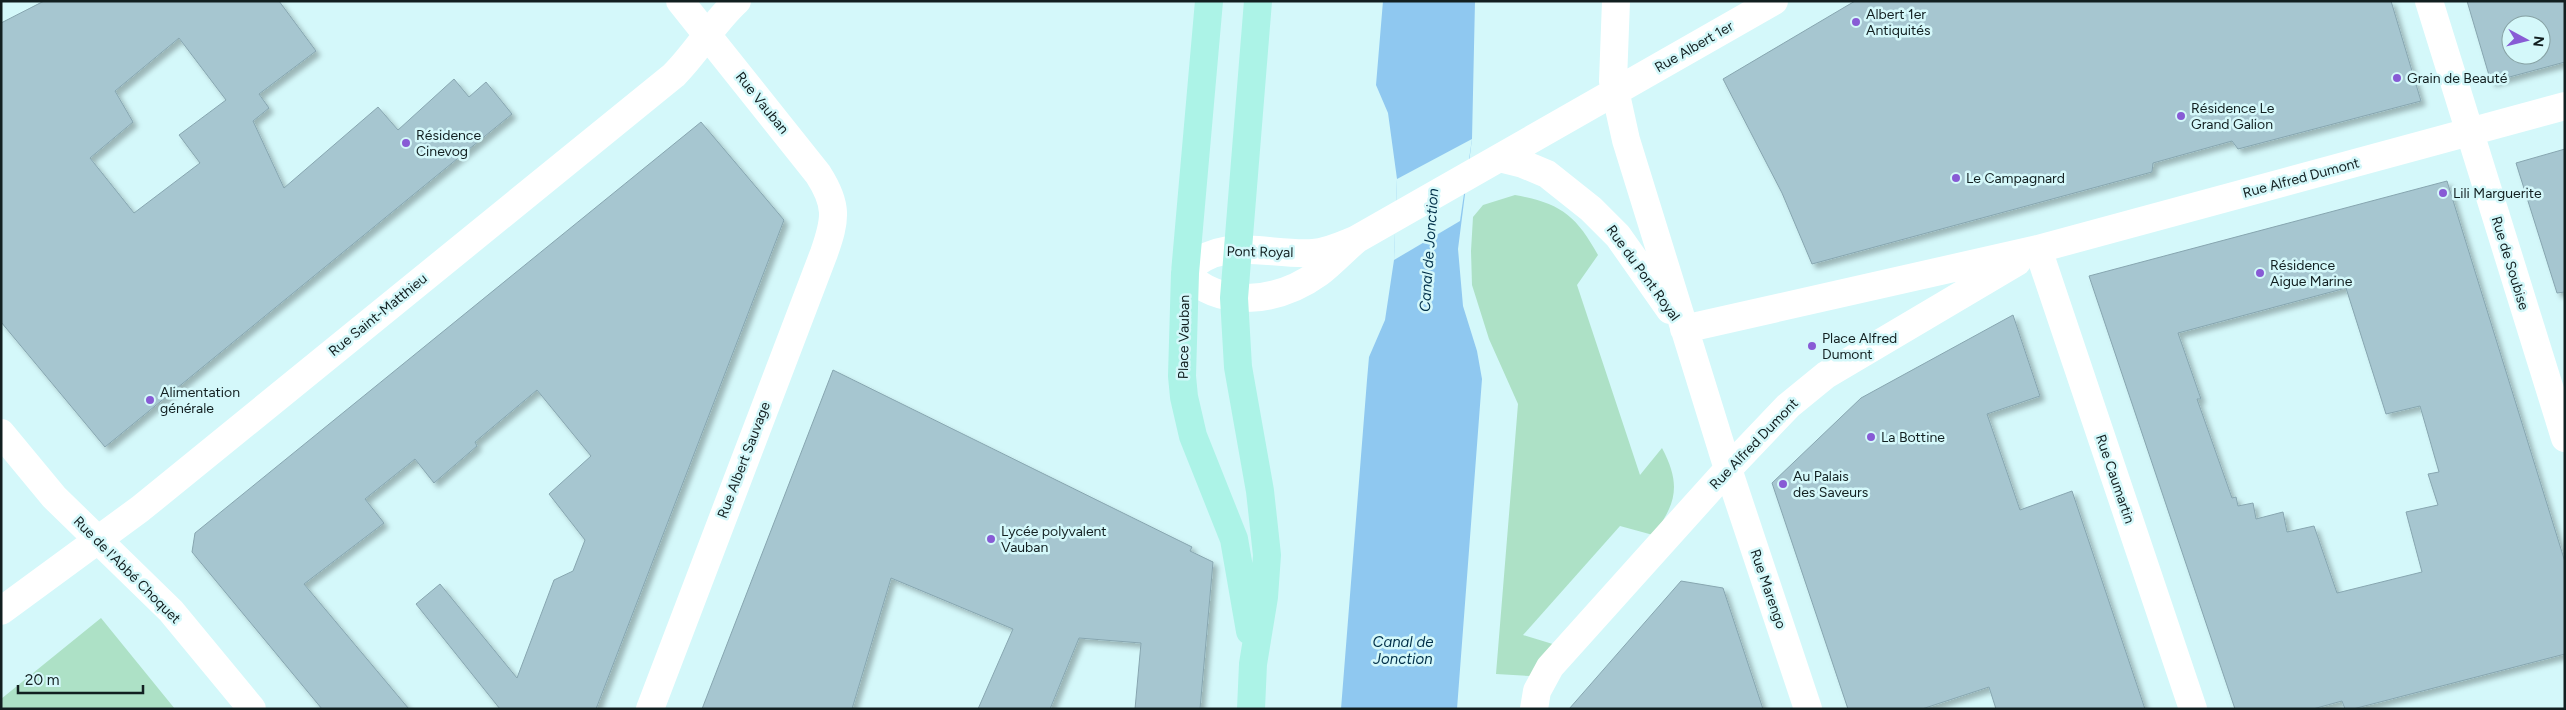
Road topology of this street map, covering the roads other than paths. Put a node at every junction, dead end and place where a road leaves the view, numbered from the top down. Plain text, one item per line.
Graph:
1 (680, 1) edge
2 (738, 1) edge
3 (1209, 1) edge
4 (1258, 1) edge
5 (1616, 1) edge
6 (1774, 1) edge
7 (2429, 1) edge
8 (706, 36) junction
9 (1614, 92) junction
10 (2565, 106) edge
11 (2469, 132) junction
12 (1499, 158) junction
13 (834, 211) joint
14 (1357, 239) junction
15 (1237, 249) junction
16 (2038, 249) junction
17 (1185, 274) junction
18 (1234, 298) junction
19 (1684, 329) junction
20 (1, 433) edge
21 (2565, 438) edge
22 (1728, 468) junction
23 (97, 540) junction
24 (1, 611) edge
25 (1254, 664) junction
26 (1534, 708) edge
27 (252, 709) edge
28 (650, 709) edge
29 (1252, 709) edge
30 (1808, 709) edge
31 (2193, 709) edge

1 - 8 street, Rue Vauban
2 - 8 street, Rue Saint-Matthieu
3 - 17 main road, Place Vauban
4 - 15 main road
5 - 9 street, Rue du Pont Royal
6 - 9 street, Rue Albert 1er
7 - 11 street, Rue de Soubise
8 - 13 street, Rue Vauban
8 - 23 street, Rue Saint-Matthieu
9 - 12 street, Pont Royal
9 - 19 street, Rue du Pont Royal
10 - 11 street, Rue Alfred Dumont
11 - 16 street, Rue Alfred Dumont
11 - 21 street, Rue de Soubise
12 - 14 street, Pont Royal
12 - 19 street, Rue du Pont Royal
13 - 28 street, Rue Albert Sauvage
14 - 15 street, Pont Royal
14 - 18 street, Pont Royal
15 - 17 street, Pont Royal
15 - 18 main road
16 - 19 street, Rue Alfred Dumont
16 - 22 street, Rue Alfred Dumont
16 - 31 street, Rue Caumartin
17 - 18 street, Pont Royal
17 - 25 main road, Place Vauban
18 - 25 main road
19 - 22 street, Rue du Pont Royal
20 - 23 street, Rue de l'Abbé Choquet
22 - 26 street, Rue Alfred Dumont
22 - 30 street, Rue Marengo
23 - 24 street, Rue Saint-Matthieu
23 - 27 street, Rue de l'Abbé Choquet
25 - 29 main road

